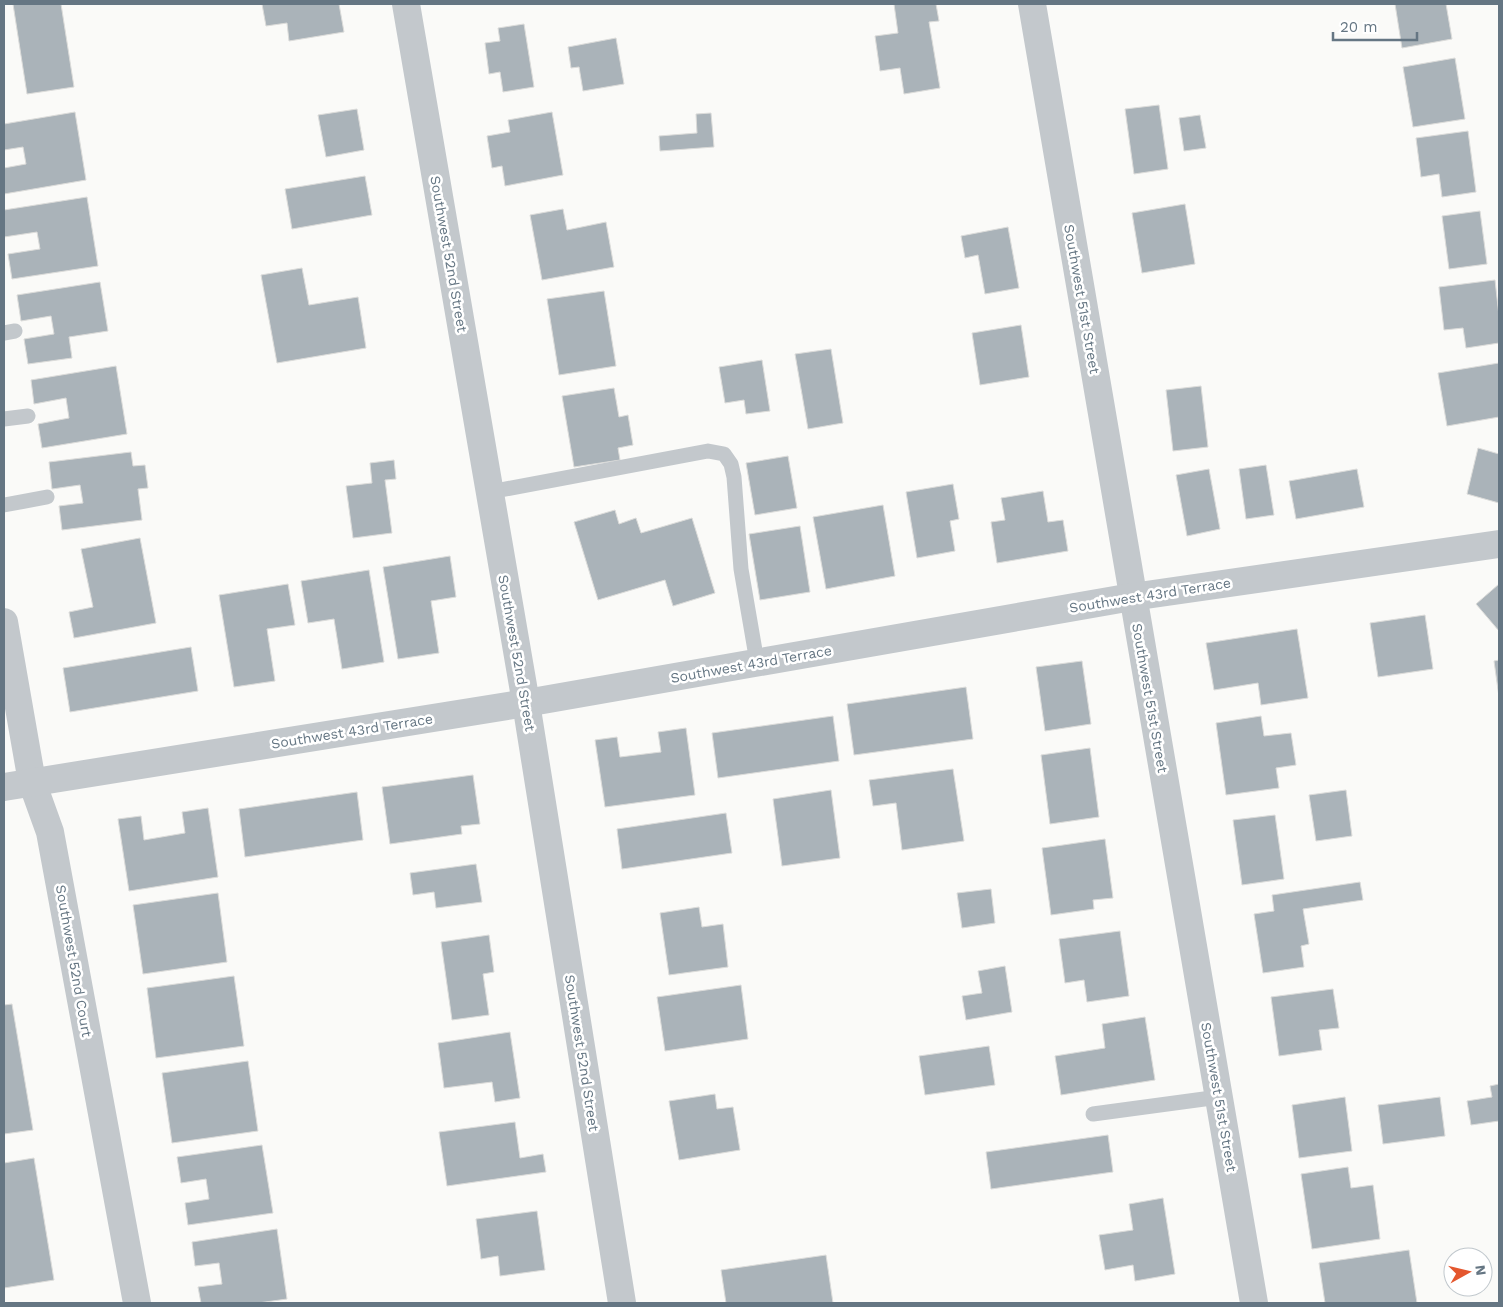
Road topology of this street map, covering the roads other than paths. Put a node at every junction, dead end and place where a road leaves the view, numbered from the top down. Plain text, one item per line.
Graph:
1 (406, 4) edge
2 (1032, 4) edge
3 (28, 416) dead end
4 (4, 419) edge
5 (490, 492) junction
6 (48, 497) dead end
7 (4, 505) edge
8 (1499, 544) edge
9 (1132, 597) junction
10 (4, 622) edge
11 (757, 662) junction
12 (526, 703) junction
13 (32, 782) junction
14 (4, 787) edge
15 (1219, 1097) junction
16 (1093, 1114) dead end
17 (136, 1303) edge
18 (622, 1303) edge
19 (1254, 1303) edge

1 - 5 street, Southwest 52nd Street
2 - 9 street, Southwest 51st Street
3 - 4 lane
5 - 11 lane
5 - 12 street, Southwest 52nd Street
6 - 7 lane
8 - 9 street, Southwest 43rd Terrace
9 - 11 street, Southwest 43rd Terrace
9 - 15 street, Southwest 51st Street
10 - 13 street, Southwest 52nd Court
11 - 12 street, Southwest 43rd Terrace
12 - 13 street, Southwest 43rd Terrace
12 - 18 street, Southwest 52nd Street
13 - 14 street, Southwest 43rd Terrace
13 - 17 street, Southwest 52nd Court
15 - 16 lane
15 - 19 street, Southwest 51st Street

